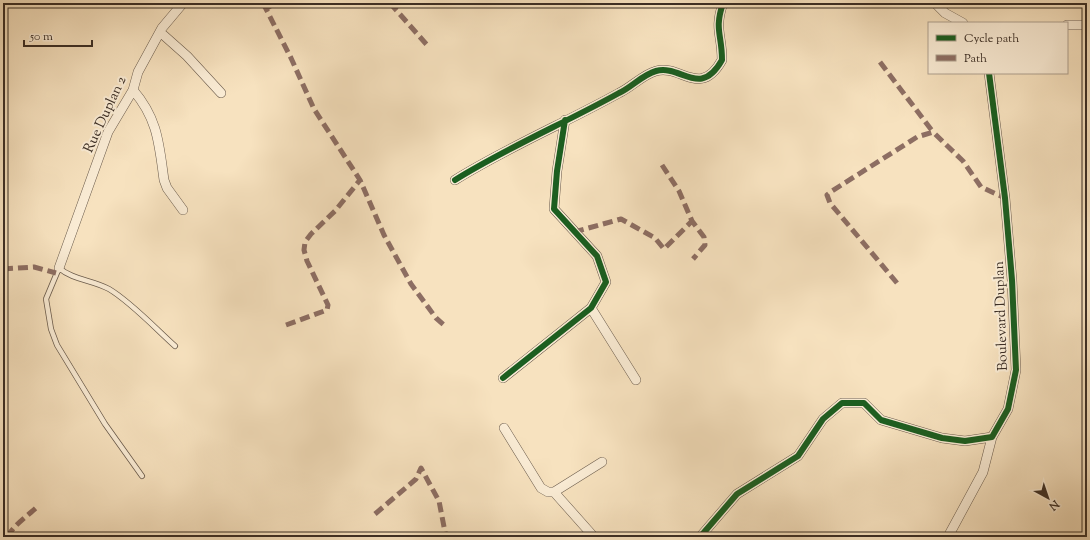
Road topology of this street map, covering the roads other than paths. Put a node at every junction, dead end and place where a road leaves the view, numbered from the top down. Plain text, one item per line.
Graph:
1 (183, 3) edge
2 (723, 3) edge
3 (935, 3) edge
4 (962, 22) edge
5 (1068, 25) edge
6 (1087, 25) edge
7 (160, 32) junction
8 (989, 74) edge
9 (133, 90) junction
10 (221, 93) dead end
11 (565, 120) junction
12 (455, 180) dead end
13 (183, 210) dead end
14 (58, 268) junction
15 (592, 308) junction
16 (175, 346) dead end
17 (503, 378) dead end
18 (636, 380) dead end
19 (504, 428) dead end
20 (992, 437) junction
21 (602, 462) dead end
22 (142, 476) dead end
23 (554, 492) junction
24 (594, 537) edge
25 (700, 537) edge
26 (950, 537) edge

1 - 7 street, Rue Duplan 2
2 - 11 street
3 - 4 street
5 - 6 street
7 - 9 street, Rue Duplan 2
7 - 10 street
8 - 20 street, Boulevard Duplan
9 - 13 street
9 - 14 street, Rue Duplan 2
11 - 12 street
11 - 15 street
14 - 16 lane
14 - 22 lane
15 - 17 street
15 - 18 street
19 - 23 street
20 - 25 street
20 - 26 street, Boulevard Duplan
21 - 23 street
23 - 24 street

